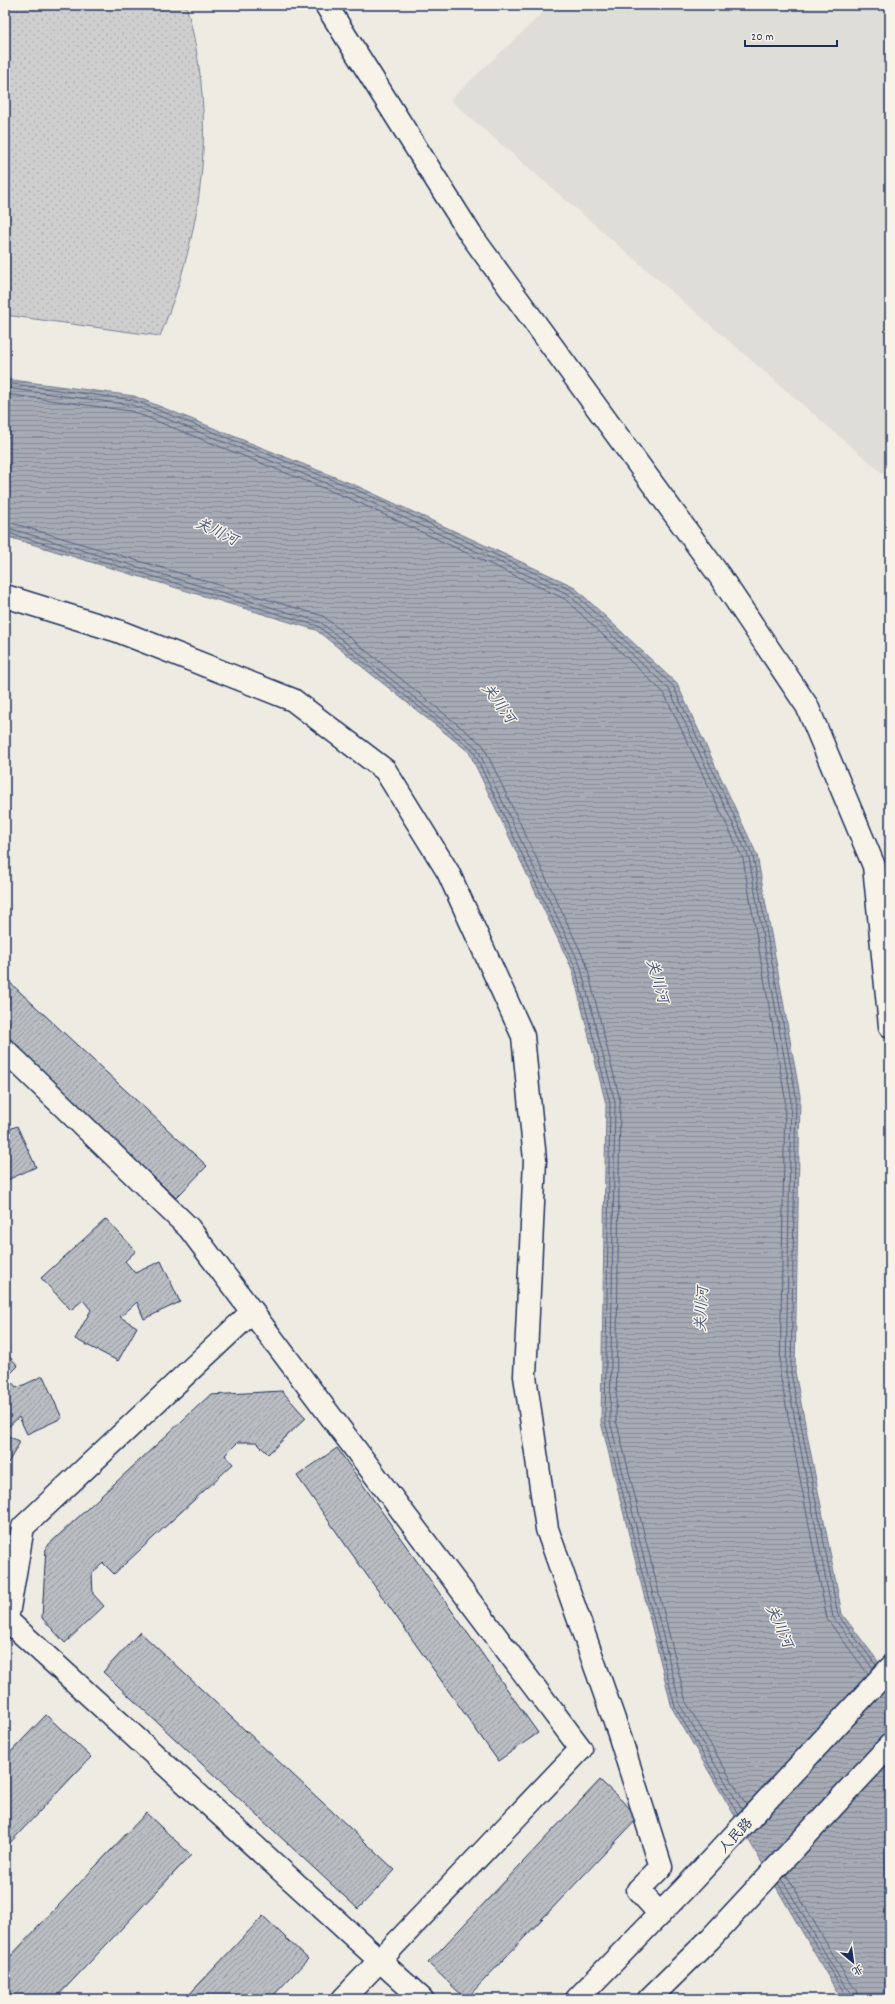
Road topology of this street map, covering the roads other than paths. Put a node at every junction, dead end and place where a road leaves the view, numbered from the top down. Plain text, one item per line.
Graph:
1 (326, 5) edge
2 (5, 596) edge
3 (890, 1026) edge
4 (5, 1050) edge
5 (253, 1311) junction
6 (12, 1541) edge
7 (890, 1668) edge
8 (890, 1745) edge
9 (660, 1914) junction
10 (379, 1961) junction
11 (343, 1999) edge
12 (422, 1999) edge
13 (577, 1999) edge
14 (649, 1999) edge

1 - 3 street
2 - 9 street
4 - 5 street
5 - 6 street
5 - 10 street
6 - 10 street
7 - 9 street, 人民路
8 - 14 street
9 - 13 street, 人民路
10 - 11 street
10 - 12 street

